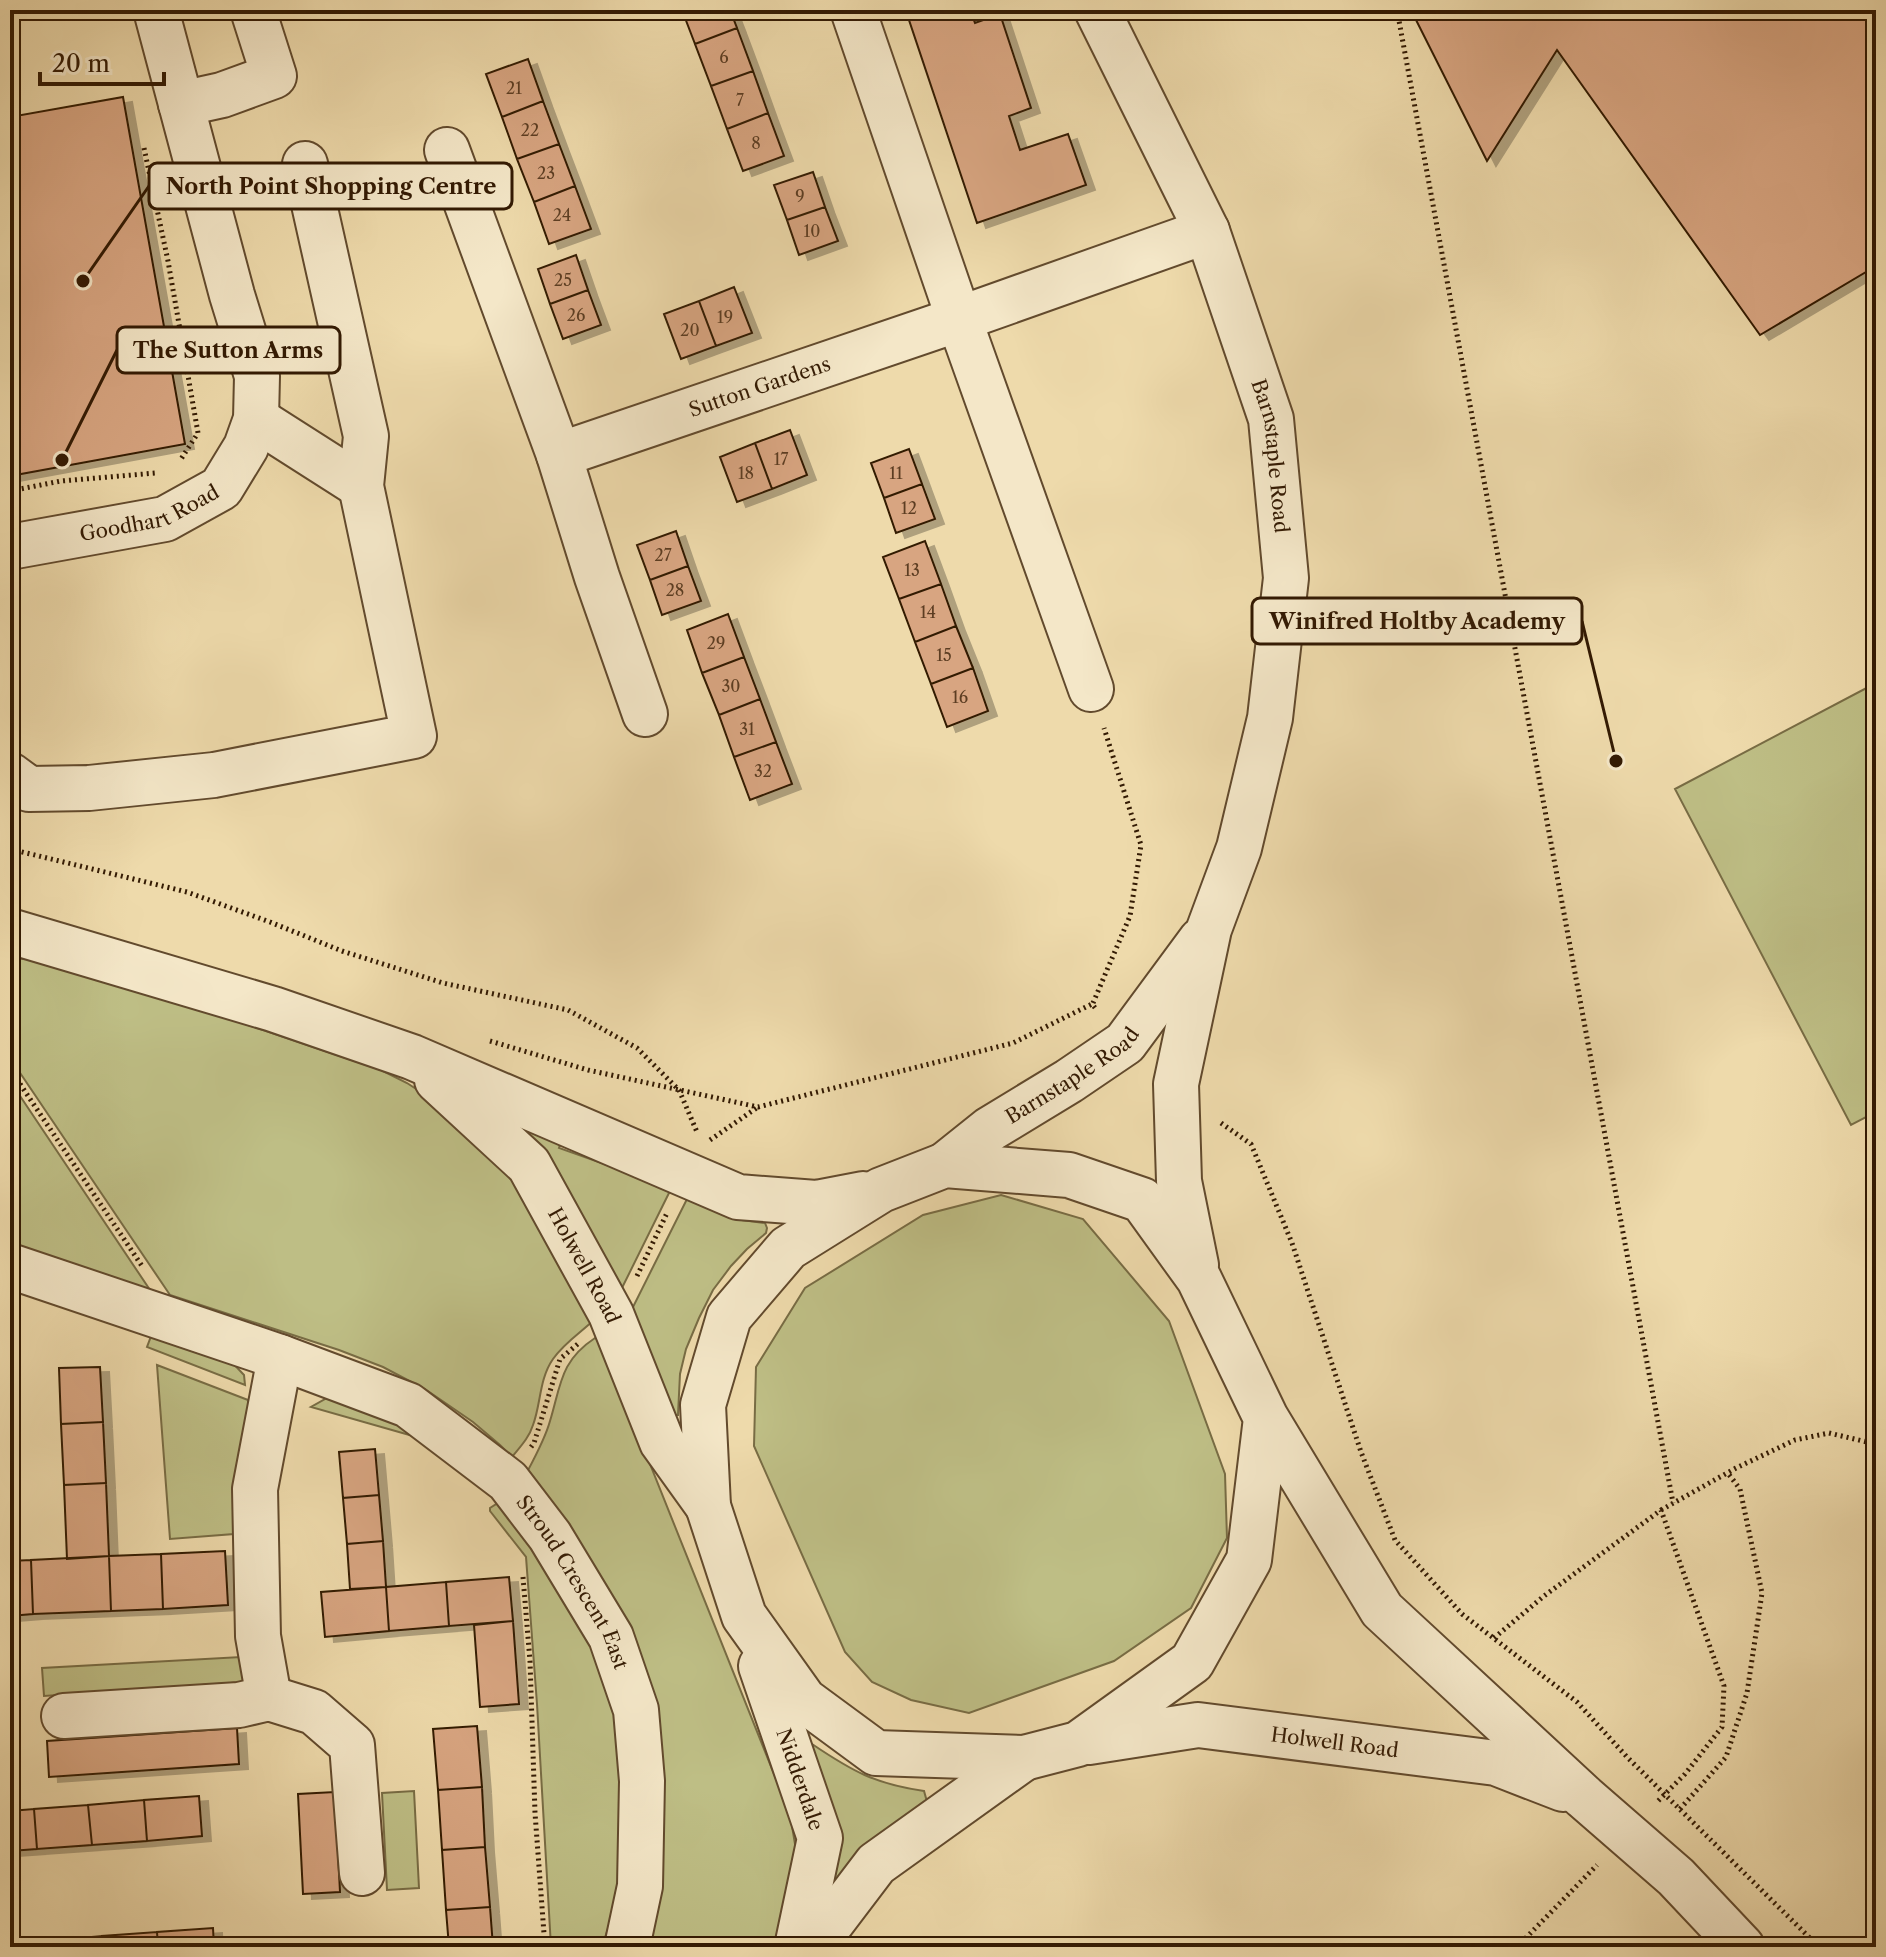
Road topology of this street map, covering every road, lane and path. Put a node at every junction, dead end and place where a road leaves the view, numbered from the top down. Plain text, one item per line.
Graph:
1 (156, 10) edge
2 (253, 10) edge
3 (853, 10) edge
4 (1097, 10) edge
5 (1397, 10) edge
6 (181, 104) junction
7 (142, 138) dead end
8 (447, 150) dead end
9 (305, 164) dead end
10 (1207, 231) junction
11 (959, 319) junction
12 (256, 419) junction
13 (559, 455) junction
14 (172, 467) dead end
15 (163, 473) dead end
16 (361, 486) junction
17 (10, 491) edge
18 (10, 547) edge
19 (1091, 689) joint
20 (645, 714) dead end
21 (10, 775) edge
22 (10, 849) edge
23 (1209, 929) junction
24 (10, 931) edge
25 (1092, 1004) junction
26 (568, 1010) dead end
27 (489, 1040) dead end
28 (1125, 1043) junction
29 (412, 1057) junction
30 (10, 1069) edge
31 (1176, 1084) junction
32 (758, 1107) junction
33 (702, 1145) dead end
34 (945, 1165) junction
35 (881, 1190) junction
36 (10, 1266) edge
37 (1199, 1279) junction
38 (151, 1314) junction
39 (280, 1357) junction
40 (1266, 1418) junction
41 (1876, 1447) edge
42 (1727, 1472) junction
43 (1673, 1503) junction
44 (708, 1506) junction
45 (1661, 1510) junction
46 (522, 1575) dead end
47 (744, 1616) junction
48 (1494, 1639) junction
49 (269, 1698) junction
50 (64, 1716) dead end
51 (1078, 1744) junction
52 (1024, 1758) junction
53 (1665, 1794) junction
54 (1584, 1797) junction
55 (1680, 1809) junction
56 (1627, 1833) junction
57 (362, 1873) dead end
58 (545, 1947) edge
59 (627, 1947) edge
60 (797, 1947) edge
61 (813, 1947) edge
62 (1517, 1947) edge
63 (1742, 1947) edge
64 (1819, 1947) edge

1 - 6 street, Goodhart Road
2 - 6 street
3 - 11 street
4 - 10 street, Barnstaple Road
5 - 43 path
6 - 12 street, Goodhart Road
7 - 14 path
8 - 13 street
9 - 16 street
10 - 11 street, Sutton Gardens
10 - 23 street, Barnstaple Road
11 - 13 street, Sutton Gardens
11 - 19 street
12 - 16 street
12 - 18 street, Goodhart Road
13 - 20 street
15 - 17 path
16 - 21 street
19 - 25 path
22 - 26 path
23 - 28 street, Barnstaple Road
23 - 31 street, Barnstaple Road
24 - 29 street, Holwell Road
25 - 28 path
25 - 32 path
27 - 32 path
28 - 34 street, Barnstaple Road
29 - 35 street, Holwell Road
29 - 44 street, Holwell Road
30 - 38 path
31 - 37 street, Barnstaple Road
31 - 48 path
32 - 33 path
34 - 35 street
34 - 37 street
35 - 44 street
36 - 38 street, Stroud Crescent East
37 - 40 street, Holwell Road
38 - 39 street, Stroud Crescent East
39 - 49 street
39 - 59 street, Stroud Crescent East
40 - 51 street
40 - 54 street, Holwell Road
41 - 42 path
42 - 43 path
42 - 55 path
43 - 45 path
44 - 47 street, Nidderdale
45 - 48 path
45 - 53 path
46 - 58 path
47 - 52 street
47 - 60 street, Nidderdale
48 - 53 path
49 - 50 street
49 - 57 street
51 - 52 street, Holwell Road
51 - 54 street, Holwell Road
52 - 61 street
53 - 55 path
53 - 56 path
54 - 56 street, Holwell Road
55 - 64 path
56 - 62 path
56 - 63 street, Holwell Road

